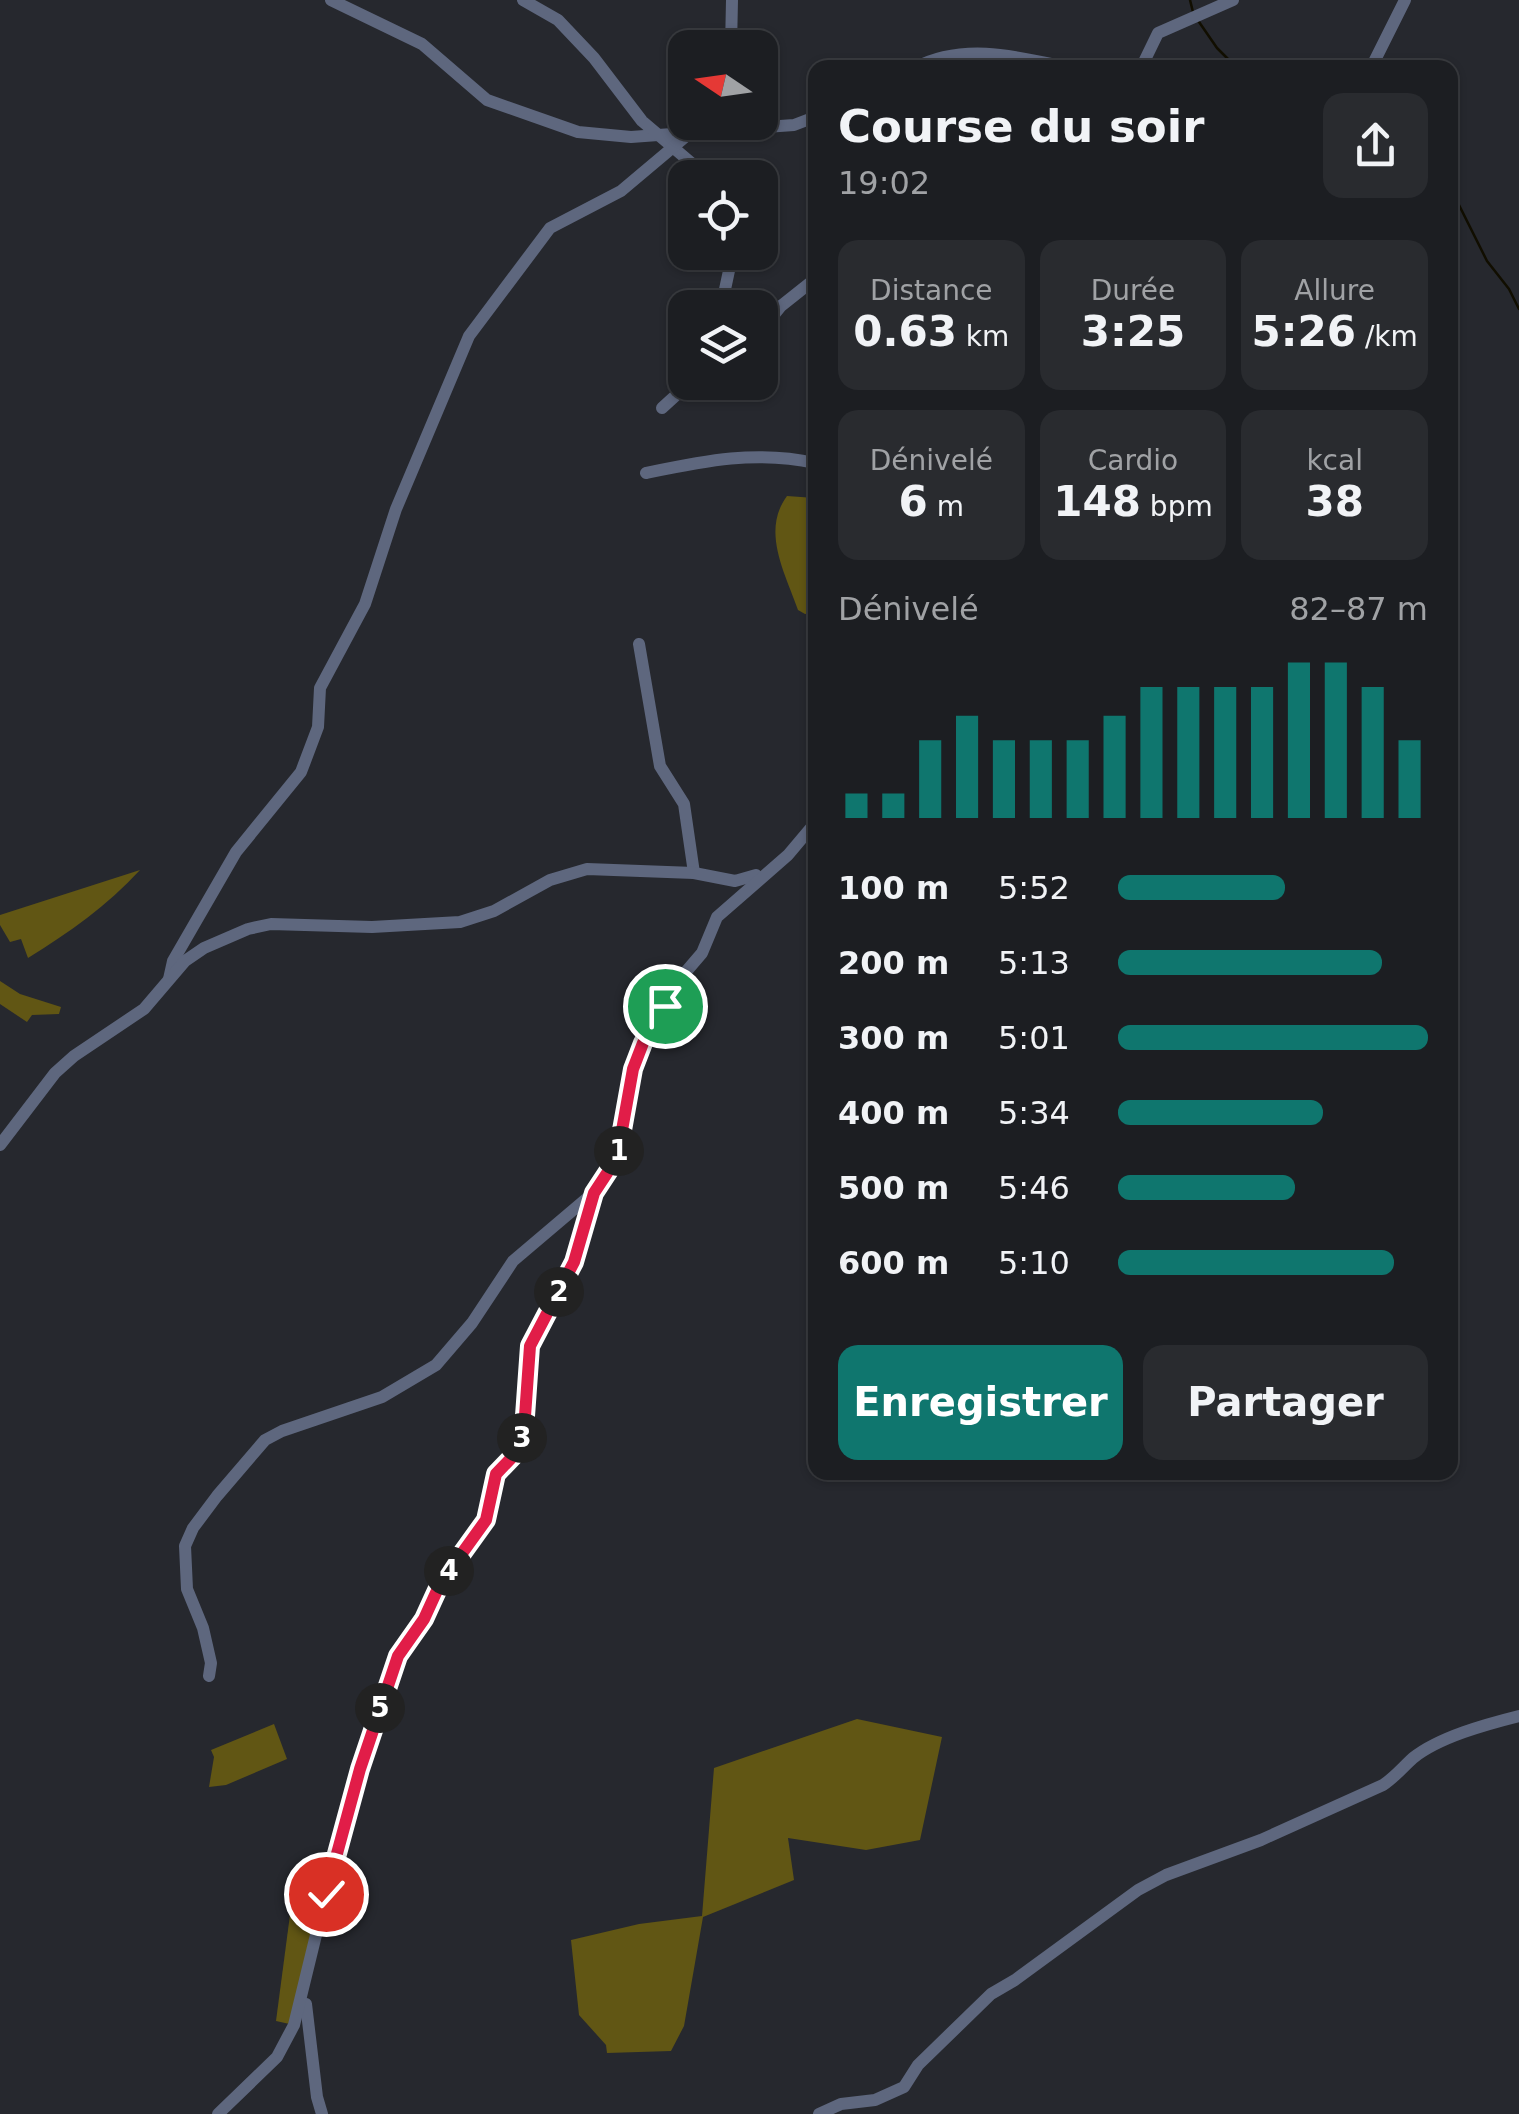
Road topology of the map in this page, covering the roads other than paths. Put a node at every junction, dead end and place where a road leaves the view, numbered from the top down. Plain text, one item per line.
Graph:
1 (331, 0) edge
2 (522, 0) edge
3 (732, 0) edge
4 (1233, 0) edge
5 (1404, 0) edge
6 (731, 30) edge
7 (929, 60) edge
8 (1033, 60) edge
9 (1145, 60) edge
10 (1375, 60) edge
11 (808, 120) edge
12 (778, 126) edge
13 (657, 134) junction
14 (668, 134) edge
15 (682, 140) edge
16 (673, 148) junction
17 (687, 160) edge
18 (808, 285) edge
19 (778, 310) edge
20 (670, 400) edge
21 (662, 408) dead end
22 (808, 462) edge
23 (646, 474) dead end
24 (639, 644) dead end
25 (808, 831) edge
26 (769, 868) junction
27 (694, 873) junction
28 (169, 979) junction
29 (0, 1145) edge
30 (594, 1193) junction
31 (209, 1676) dead end
32 (1519, 1716) edge
33 (305, 1991) junction
34 (218, 2114) edge
35 (322, 2114) edge
36 (819, 2114) edge

1 - 13 street
2 - 13 street
3 - 6 street
4 - 9 street
5 - 10 street
7 - 8 street
11 - 12 street
13 - 14 street
13 - 16 street
15 - 16 street
16 - 17 street
16 - 28 street
18 - 19 street
20 - 21 street
22 - 23 street
24 - 27 street
25 - 26 street
26 - 27 street
26 - 30 street
27 - 28 street
28 - 29 street
30 - 31 street
30 - 33 street
32 - 36 street
33 - 34 street
33 - 35 street

